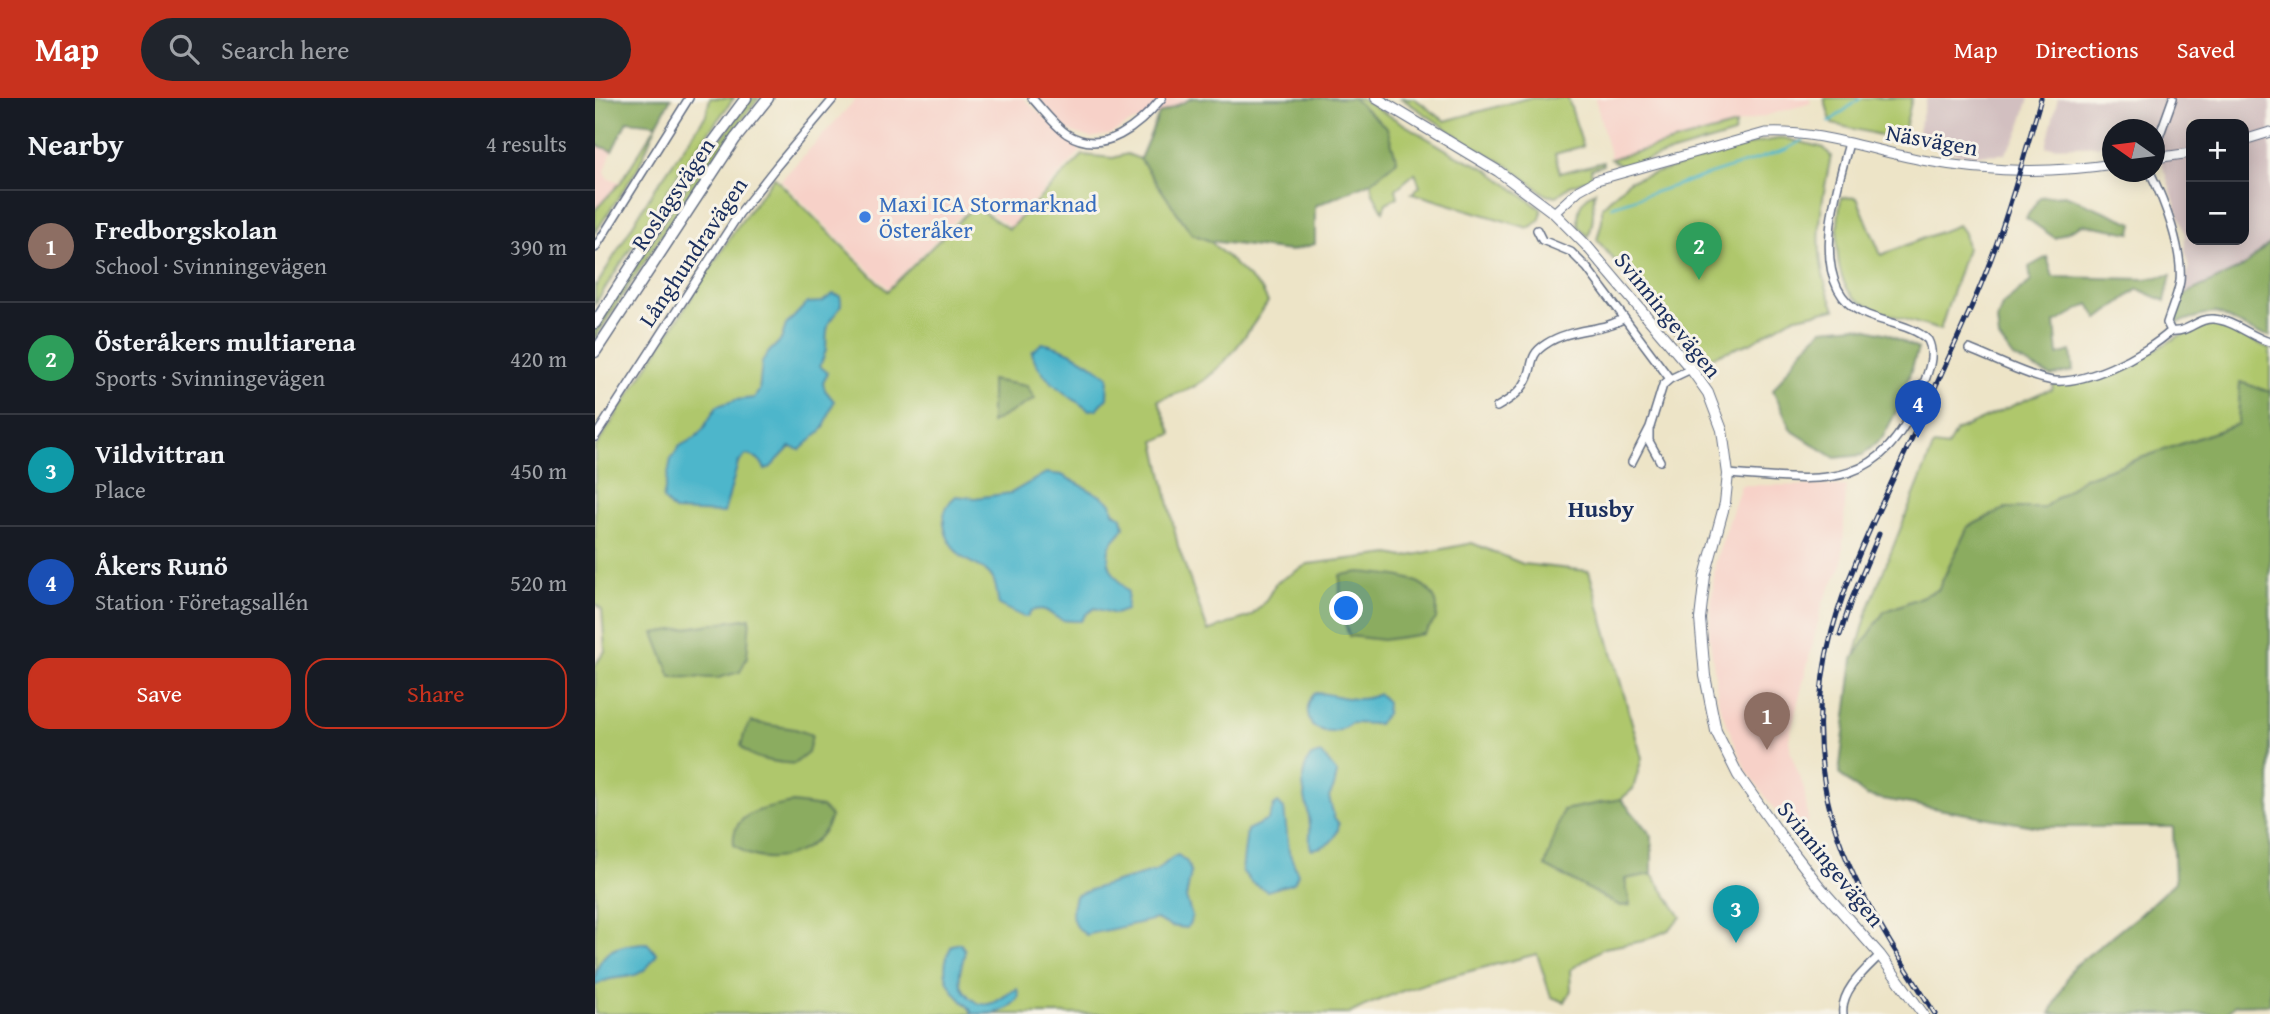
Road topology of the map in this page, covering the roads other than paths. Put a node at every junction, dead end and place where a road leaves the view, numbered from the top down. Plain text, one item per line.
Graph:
1 (689, 98) edge
2 (746, 98) edge
3 (768, 98) edge
4 (834, 98) edge
5 (1032, 98) edge
6 (1162, 98) edge
7 (1375, 98) edge
8 (2173, 98) edge
9 (2165, 119) edge
10 (2270, 132) edge
11 (2249, 138) edge
12 (1849, 143) junction
13 (2186, 154) edge
14 (2165, 157) edge
15 (2102, 165) edge
16 (2155, 182) edge
17 (1553, 213) junction
18 (1537, 230) dead end
19 (595, 248) edge
20 (1624, 318) junction
21 (595, 323) edge
22 (2172, 331) junction
23 (2270, 342) edge
24 (1969, 349) dead end
25 (595, 352) edge
26 (1691, 369) junction
27 (1670, 379) junction
28 (1497, 407) dead end
29 (1650, 427) junction
30 (595, 437) edge
31 (1660, 461) dead end
32 (1632, 462) dead end
33 (1728, 474) junction
34 (1880, 955) junction
35 (1843, 1014) edge
36 (1923, 1014) edge

1 - 19 street
2 - 21 main road, Roslagsvägen
3 - 25 main road, Roslagsvägen
4 - 30 street, Långhundravägen
5 - 6 street
7 - 17 main road, Svinningevägen
8 - 9 street
10 - 11 street
12 - 15 street, Näsvägen
12 - 17 street, Näsvägen
12 - 33 street
13 - 14 street
16 - 22 street
17 - 26 main road, Svinningevägen
18 - 20 street
20 - 27 street
20 - 28 street
22 - 23 street
22 - 24 street
26 - 27 street
26 - 33 main road, Svinningevägen
27 - 29 street
29 - 31 street
29 - 32 street
33 - 34 main road, Svinningevägen
34 - 35 street
34 - 36 main road, Svinningevägen

